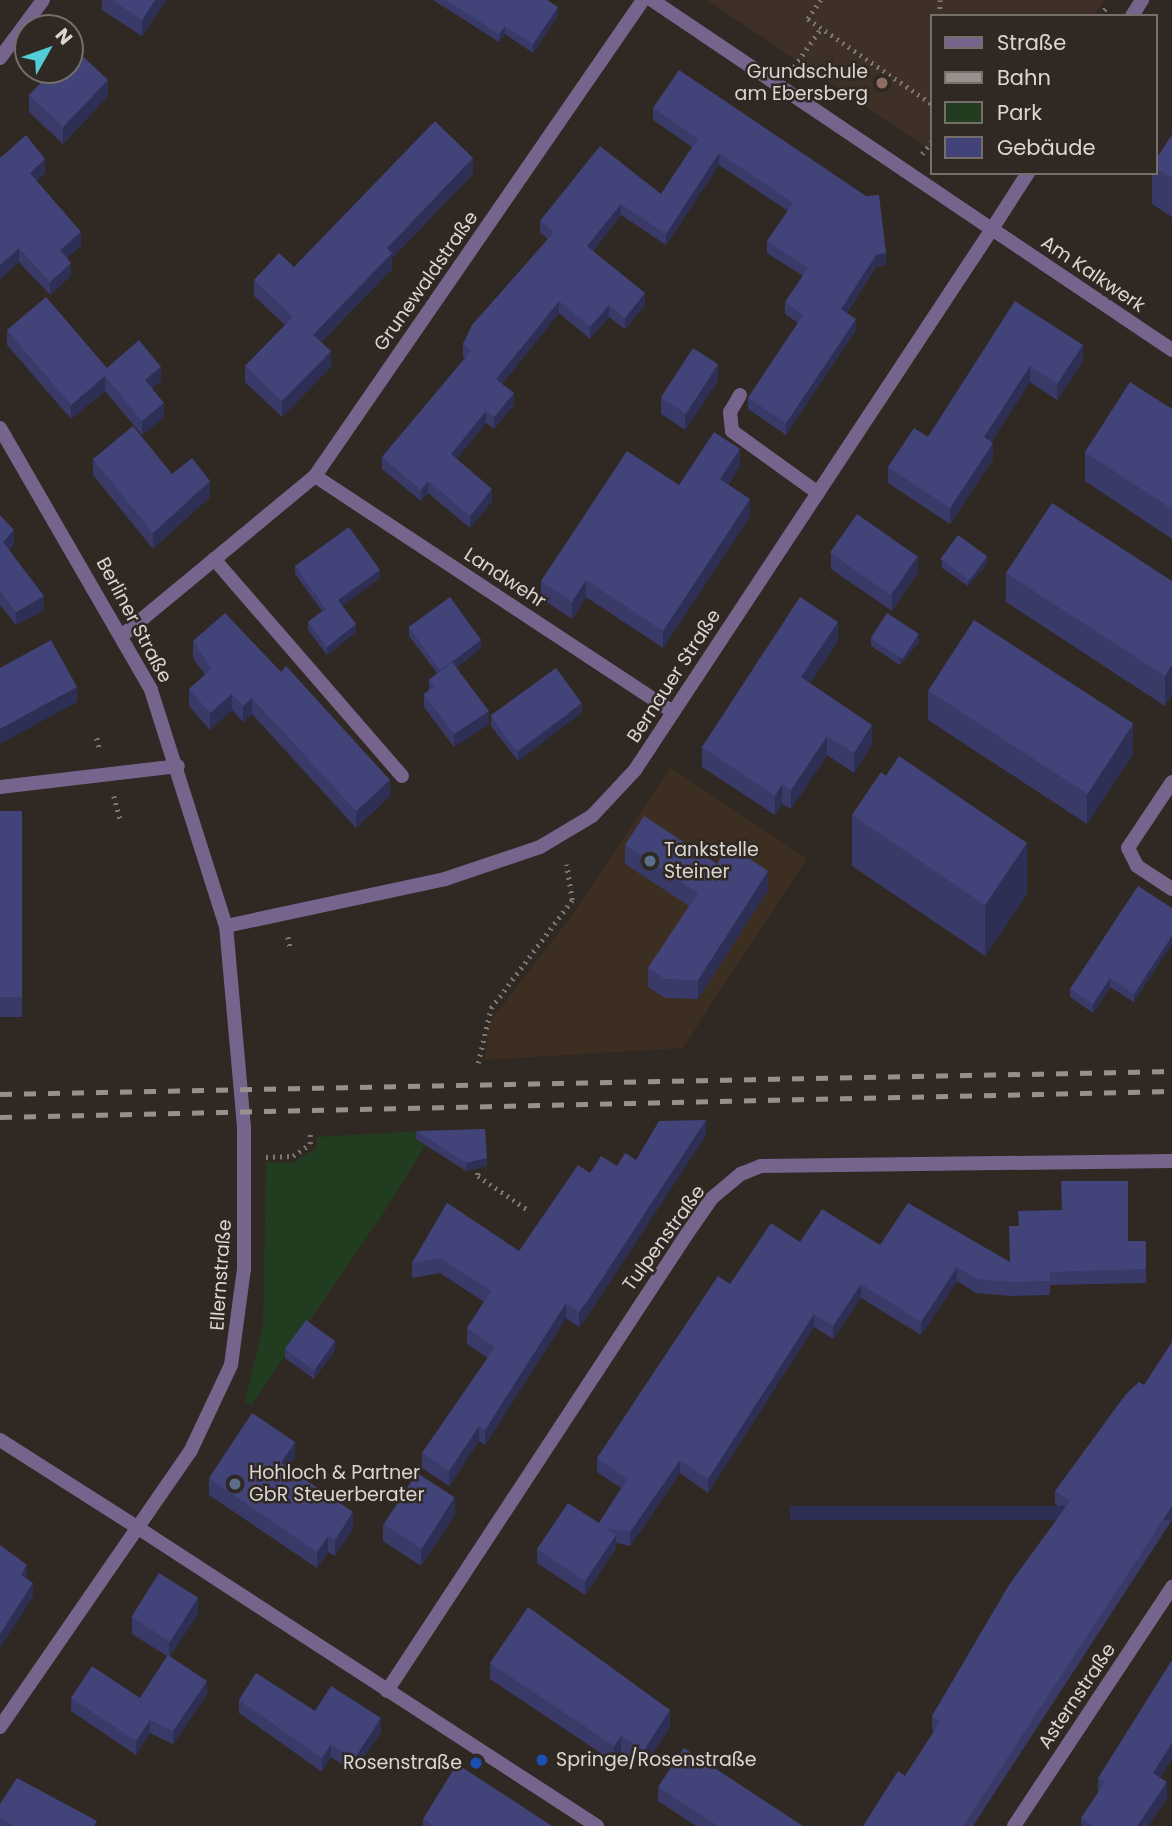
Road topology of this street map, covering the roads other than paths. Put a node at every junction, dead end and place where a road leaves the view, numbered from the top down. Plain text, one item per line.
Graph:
1 (43, 0) edge
2 (643, 0) edge
3 (652, 0) edge
4 (0, 58) edge
5 (1027, 175) edge
6 (992, 229) junction
7 (1172, 350) edge
8 (740, 395) dead end
9 (0, 428) edge
10 (315, 475) junction
11 (818, 493) junction
12 (214, 559) junction
13 (124, 634) junction
14 (673, 712) junction
15 (178, 766) junction
16 (401, 776) dead end
17 (1172, 782) edge
18 (0, 787) edge
19 (1172, 889) edge
20 (226, 926) junction
21 (1172, 1161) edge
22 (0, 1440) edge
23 (135, 1525) junction
24 (1172, 1587) edge
25 (387, 1691) junction
26 (0, 1727) edge
27 (597, 1826) edge
28 (1014, 1826) edge

1 - 4 street
2 - 10 street, Grunewaldstraße
3 - 6 street, Am Kalkwerk
5 - 6 street, Bernauer Straße
6 - 7 street, Am Kalkwerk
6 - 11 street, Bernauer Straße
8 - 11 street
9 - 13 street, Berliner Straße
10 - 12 street, Grunewaldstraße
10 - 14 street, Landwehr
11 - 14 street, Bernauer Straße
12 - 13 street, Grunewaldstraße
12 - 16 street
13 - 15 street, Berliner Straße
14 - 20 street, Bernauer Straße
15 - 18 street
15 - 20 street, Berliner Straße
17 - 19 street
20 - 23 street, Ellernstraße
21 - 25 street, Tulpenstraße
22 - 23 street
23 - 25 street
23 - 26 street, Ellernstraße
24 - 28 street, Asternstraße
25 - 27 street

